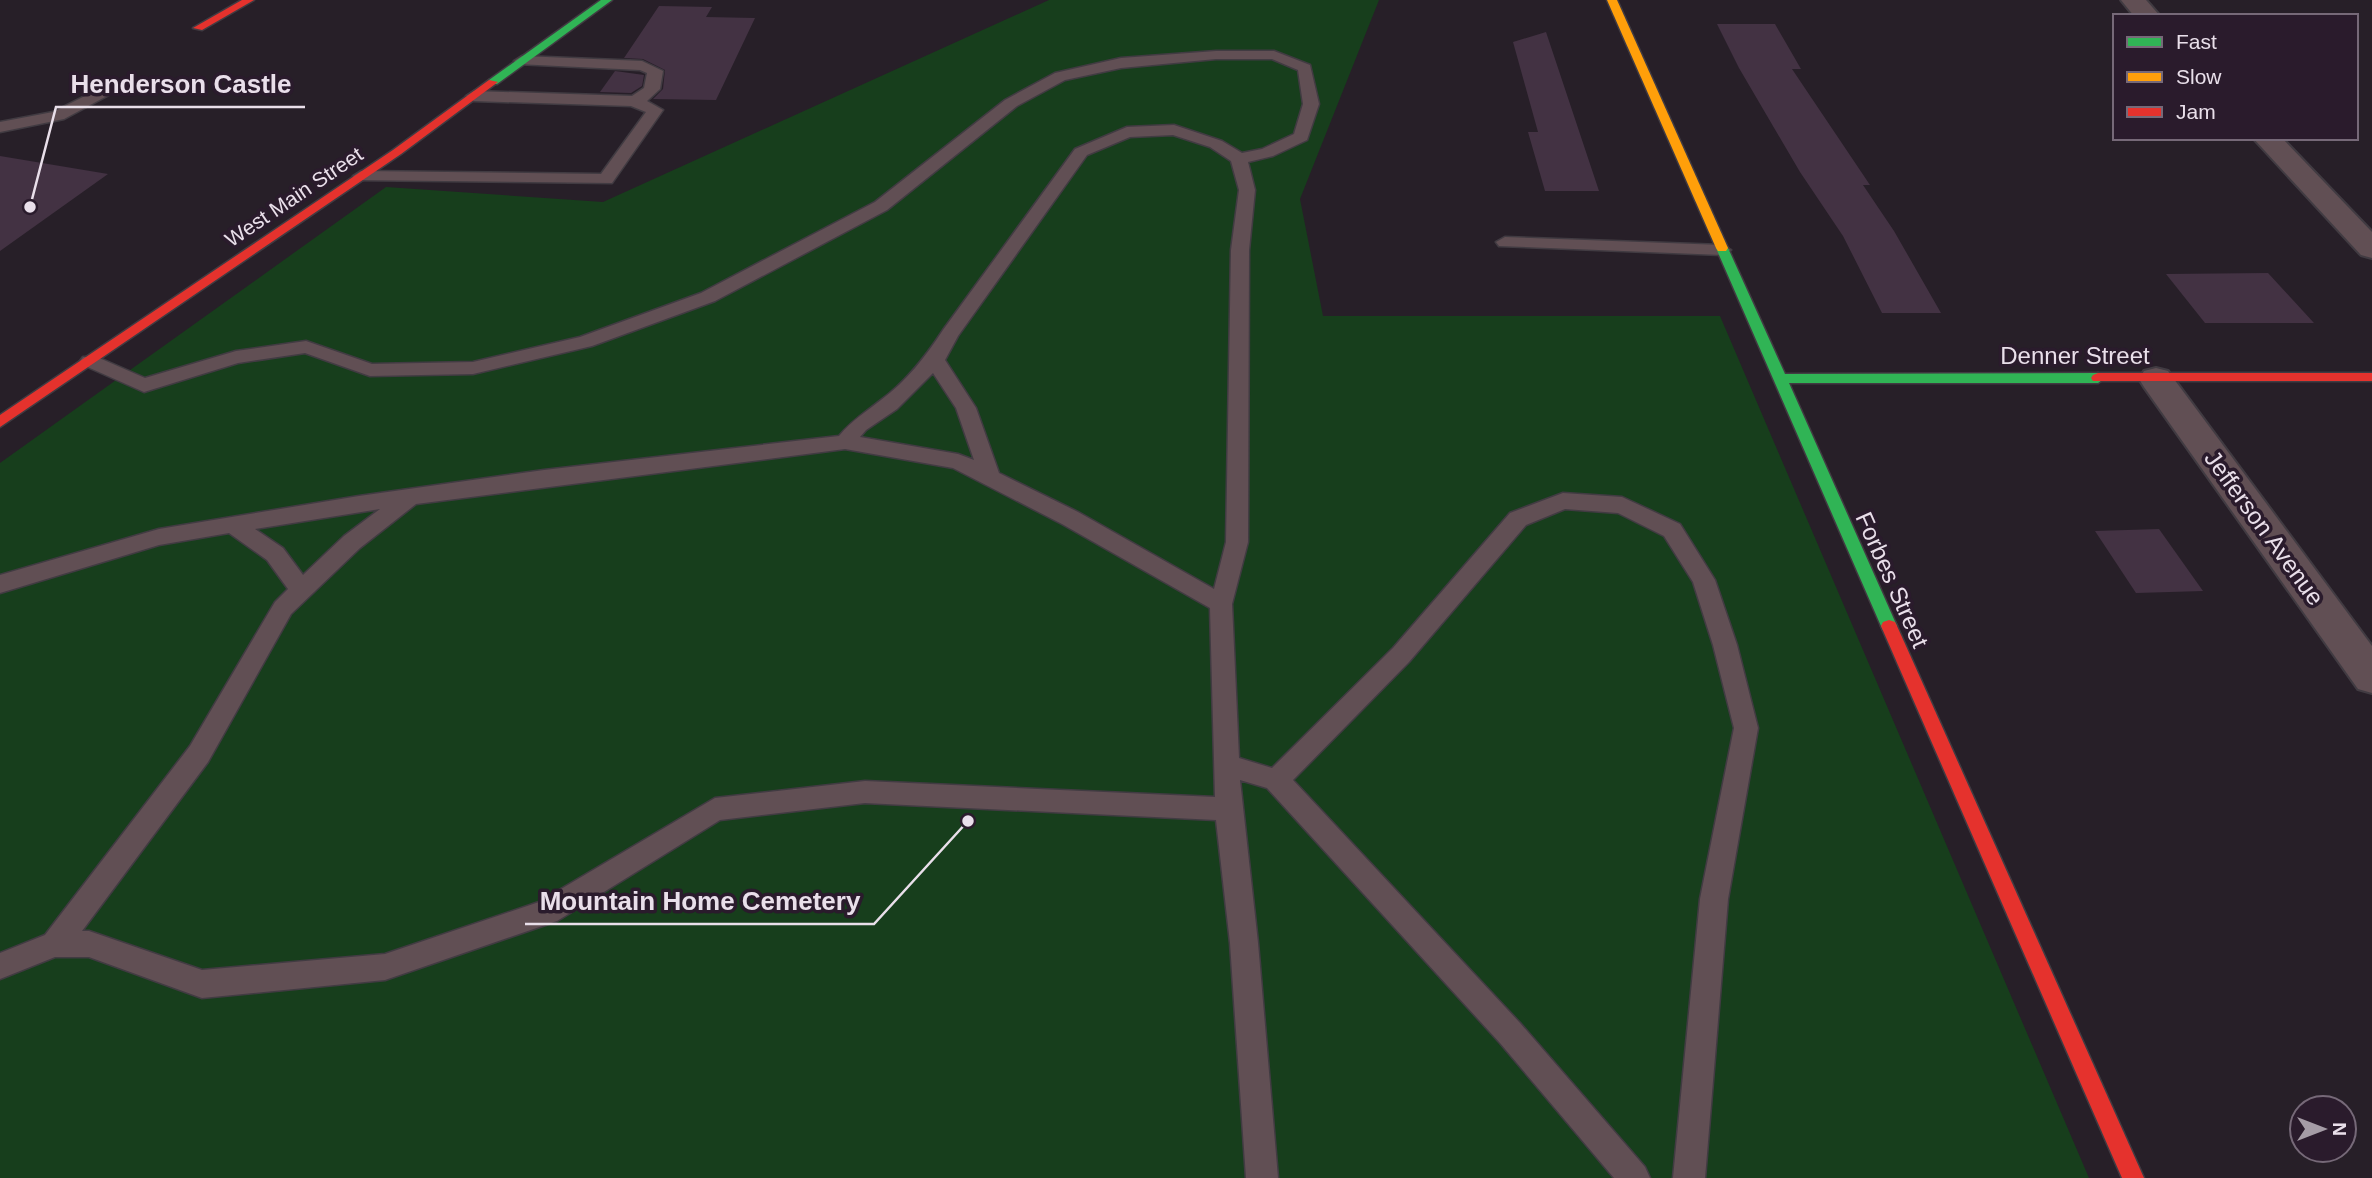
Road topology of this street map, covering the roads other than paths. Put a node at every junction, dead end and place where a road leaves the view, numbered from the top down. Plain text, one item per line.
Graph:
1 (249, 0) edge
2 (607, 0) edge
3 (1612, 0) edge
4 (2133, 0) edge
5 (2146, 14) edge
6 (198, 28) dead end
7 (522, 61) junction
8 (115, 86) dead end
9 (474, 96) junction
10 (634, 101) junction
11 (0, 127) edge
12 (2268, 140) edge
13 (1239, 159) junction
14 (361, 176) junction
15 (1505, 242) dead end
16 (2372, 249) edge
17 (1722, 250) junction
18 (934, 360) junction
19 (90, 361) junction
20 (2372, 377) edge
21 (1778, 379) junction
22 (2156, 379) junction
23 (0, 422) edge
24 (845, 442) junction
25 (990, 477) junction
26 (411, 497) junction
27 (233, 525) junction
28 (0, 584) edge
29 (301, 590) junction
30 (1221, 604) junction
31 (2372, 677) edge
32 (1227, 765) junction
33 (1276, 779) junction
34 (1228, 809) junction
35 (55, 944) junction
36 (0, 967) edge
37 (1262, 1178) edge
38 (1634, 1178) edge
39 (1689, 1178) edge
40 (2133, 1178) edge

1 - 6 street
2 - 7 street, West Main Street
3 - 17 street, Forbes Street
4 - 5 street
7 - 9 street, West Main Street
7 - 10 lane
8 - 11 lane
9 - 10 lane
9 - 14 street, West Main Street
10 - 14 lane
12 - 16 street
13 - 18 lane
13 - 19 lane
13 - 30 lane
14 - 19 street, West Main Street
15 - 17 lane
17 - 21 street, Forbes Street
18 - 24 lane
18 - 25 lane
19 - 23 street, West Main Street
20 - 22 street, Denner Street
21 - 22 street, Denner Street
21 - 40 street, Forbes Street
22 - 31 street, Jefferson Avenue
24 - 25 lane
24 - 26 lane
25 - 30 lane
26 - 27 lane
26 - 29 lane
27 - 28 lane
27 - 29 lane
29 - 35 lane
30 - 32 lane
32 - 33 lane
32 - 34 lane
33 - 38 lane
33 - 39 lane
34 - 35 lane
34 - 37 lane
35 - 36 lane

